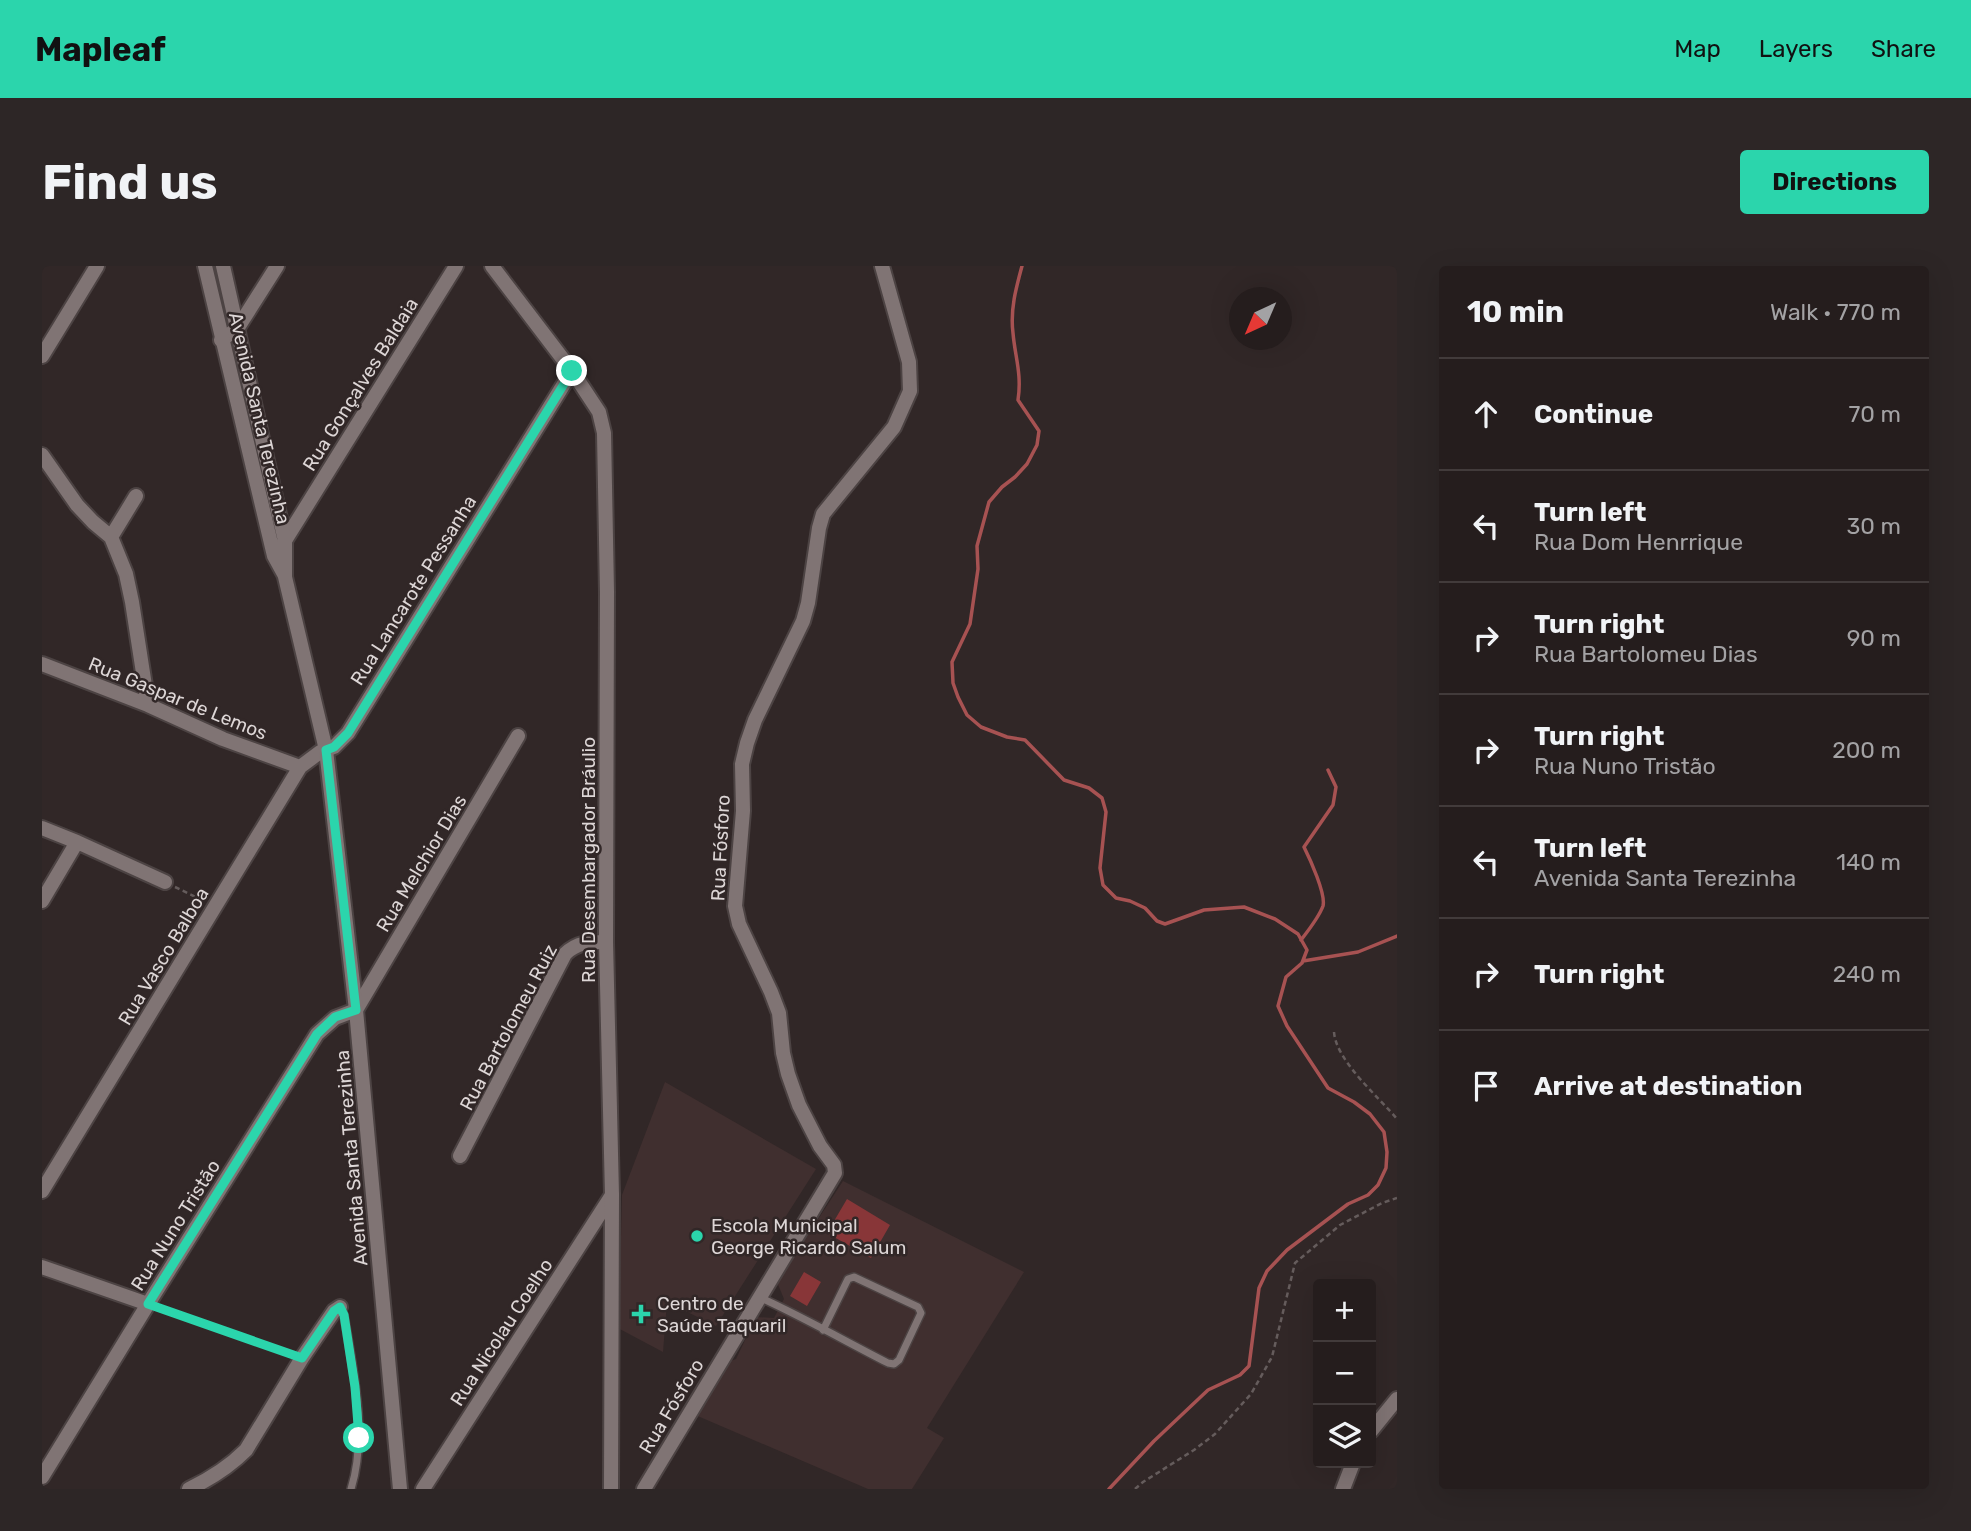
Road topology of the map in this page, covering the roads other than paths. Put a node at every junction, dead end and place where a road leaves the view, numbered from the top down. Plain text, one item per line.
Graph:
1 (97, 266) edge
2 (205, 266) edge
3 (223, 266) edge
4 (277, 266) edge
5 (456, 266) edge
6 (492, 266) edge
7 (882, 266) edge
8 (237, 329) junction
9 (221, 340) junction
10 (42, 356) edge
11 (572, 371) junction
12 (42, 455) edge
13 (136, 496) dead end
14 (111, 537) junction
15 (285, 541) junction
16 (274, 556) junction
17 (285, 577) junction
18 (42, 664) edge
19 (148, 705) junction
20 (518, 736) dead end
21 (326, 750) junction
22 (300, 766) junction
23 (42, 828) edge
24 (77, 842) junction
25 (165, 882) road end
26 (42, 901) edge
27 (606, 942) junction
28 (356, 1010) junction
29 (460, 1156) dead end
30 (42, 1191) edge
31 (612, 1195) junction
32 (42, 1267) edge
33 (759, 1297) junction
34 (148, 1304) junction
35 (340, 1307) joint
36 (823, 1330) junction
37 (1397, 1399) edge
38 (1376, 1425) edge
39 (1351, 1468) edge
40 (42, 1477) edge
41 (188, 1489) edge
42 (351, 1489) edge
43 (401, 1489) edge
44 (423, 1489) edge
45 (611, 1489) edge
46 (644, 1489) edge
47 (1343, 1489) edge

1 - 10 street
2 - 9 street, Avenida Santa Terezinha
3 - 8 street, Avenida Santa Terezinha
4 - 8 street
5 - 15 street, Rua Gonçalves Baldaia
6 - 11 street, Rua Desembargador Bráulio
7 - 33 street, Rua Fósforo
8 - 9 street
8 - 15 street, Avenida Santa Terezinha
9 - 16 street, Avenida Santa Terezinha
11 - 21 street, Rua Lancarote Pessanha
11 - 27 street, Rua Desembargador Bráulio
12 - 14 street
13 - 14 street
14 - 19 street
15 - 16 street, Rua Gonçalves Baldaia
15 - 17 street, Avenida Santa Terezinha
16 - 17 street, Avenida Santa Terezinha
17 - 21 street, Avenida Santa Terezinha
18 - 19 street, Rua Gaspar de Lemos
19 - 22 street, Rua Gaspar de Lemos
20 - 28 street, Rua Melchior Dias
21 - 22 street, Rua Vasco Balboa
21 - 28 street, Avenida Santa Terezinha
22 - 30 street, Rua Vasco Balboa
23 - 24 street
24 - 25 street
24 - 26 street
27 - 29 street, Rua Bartolomeu Ruiz
27 - 31 street, Rua Desembargador Bráulio
28 - 34 street, Rua Nuno Tristão
28 - 43 street, Avenida Santa Terezinha
31 - 44 street, Rua Nicolau Coelho
31 - 45 street, Rua Desembargador Bráulio
32 - 34 street
33 - 36 lane
33 - 46 street, Rua Fósforo
34 - 40 street, Rua Nuno Tristão
35 - 41 street
35 - 42 lane
36 - 36 lane
37 - 38 street
39 - 47 street

